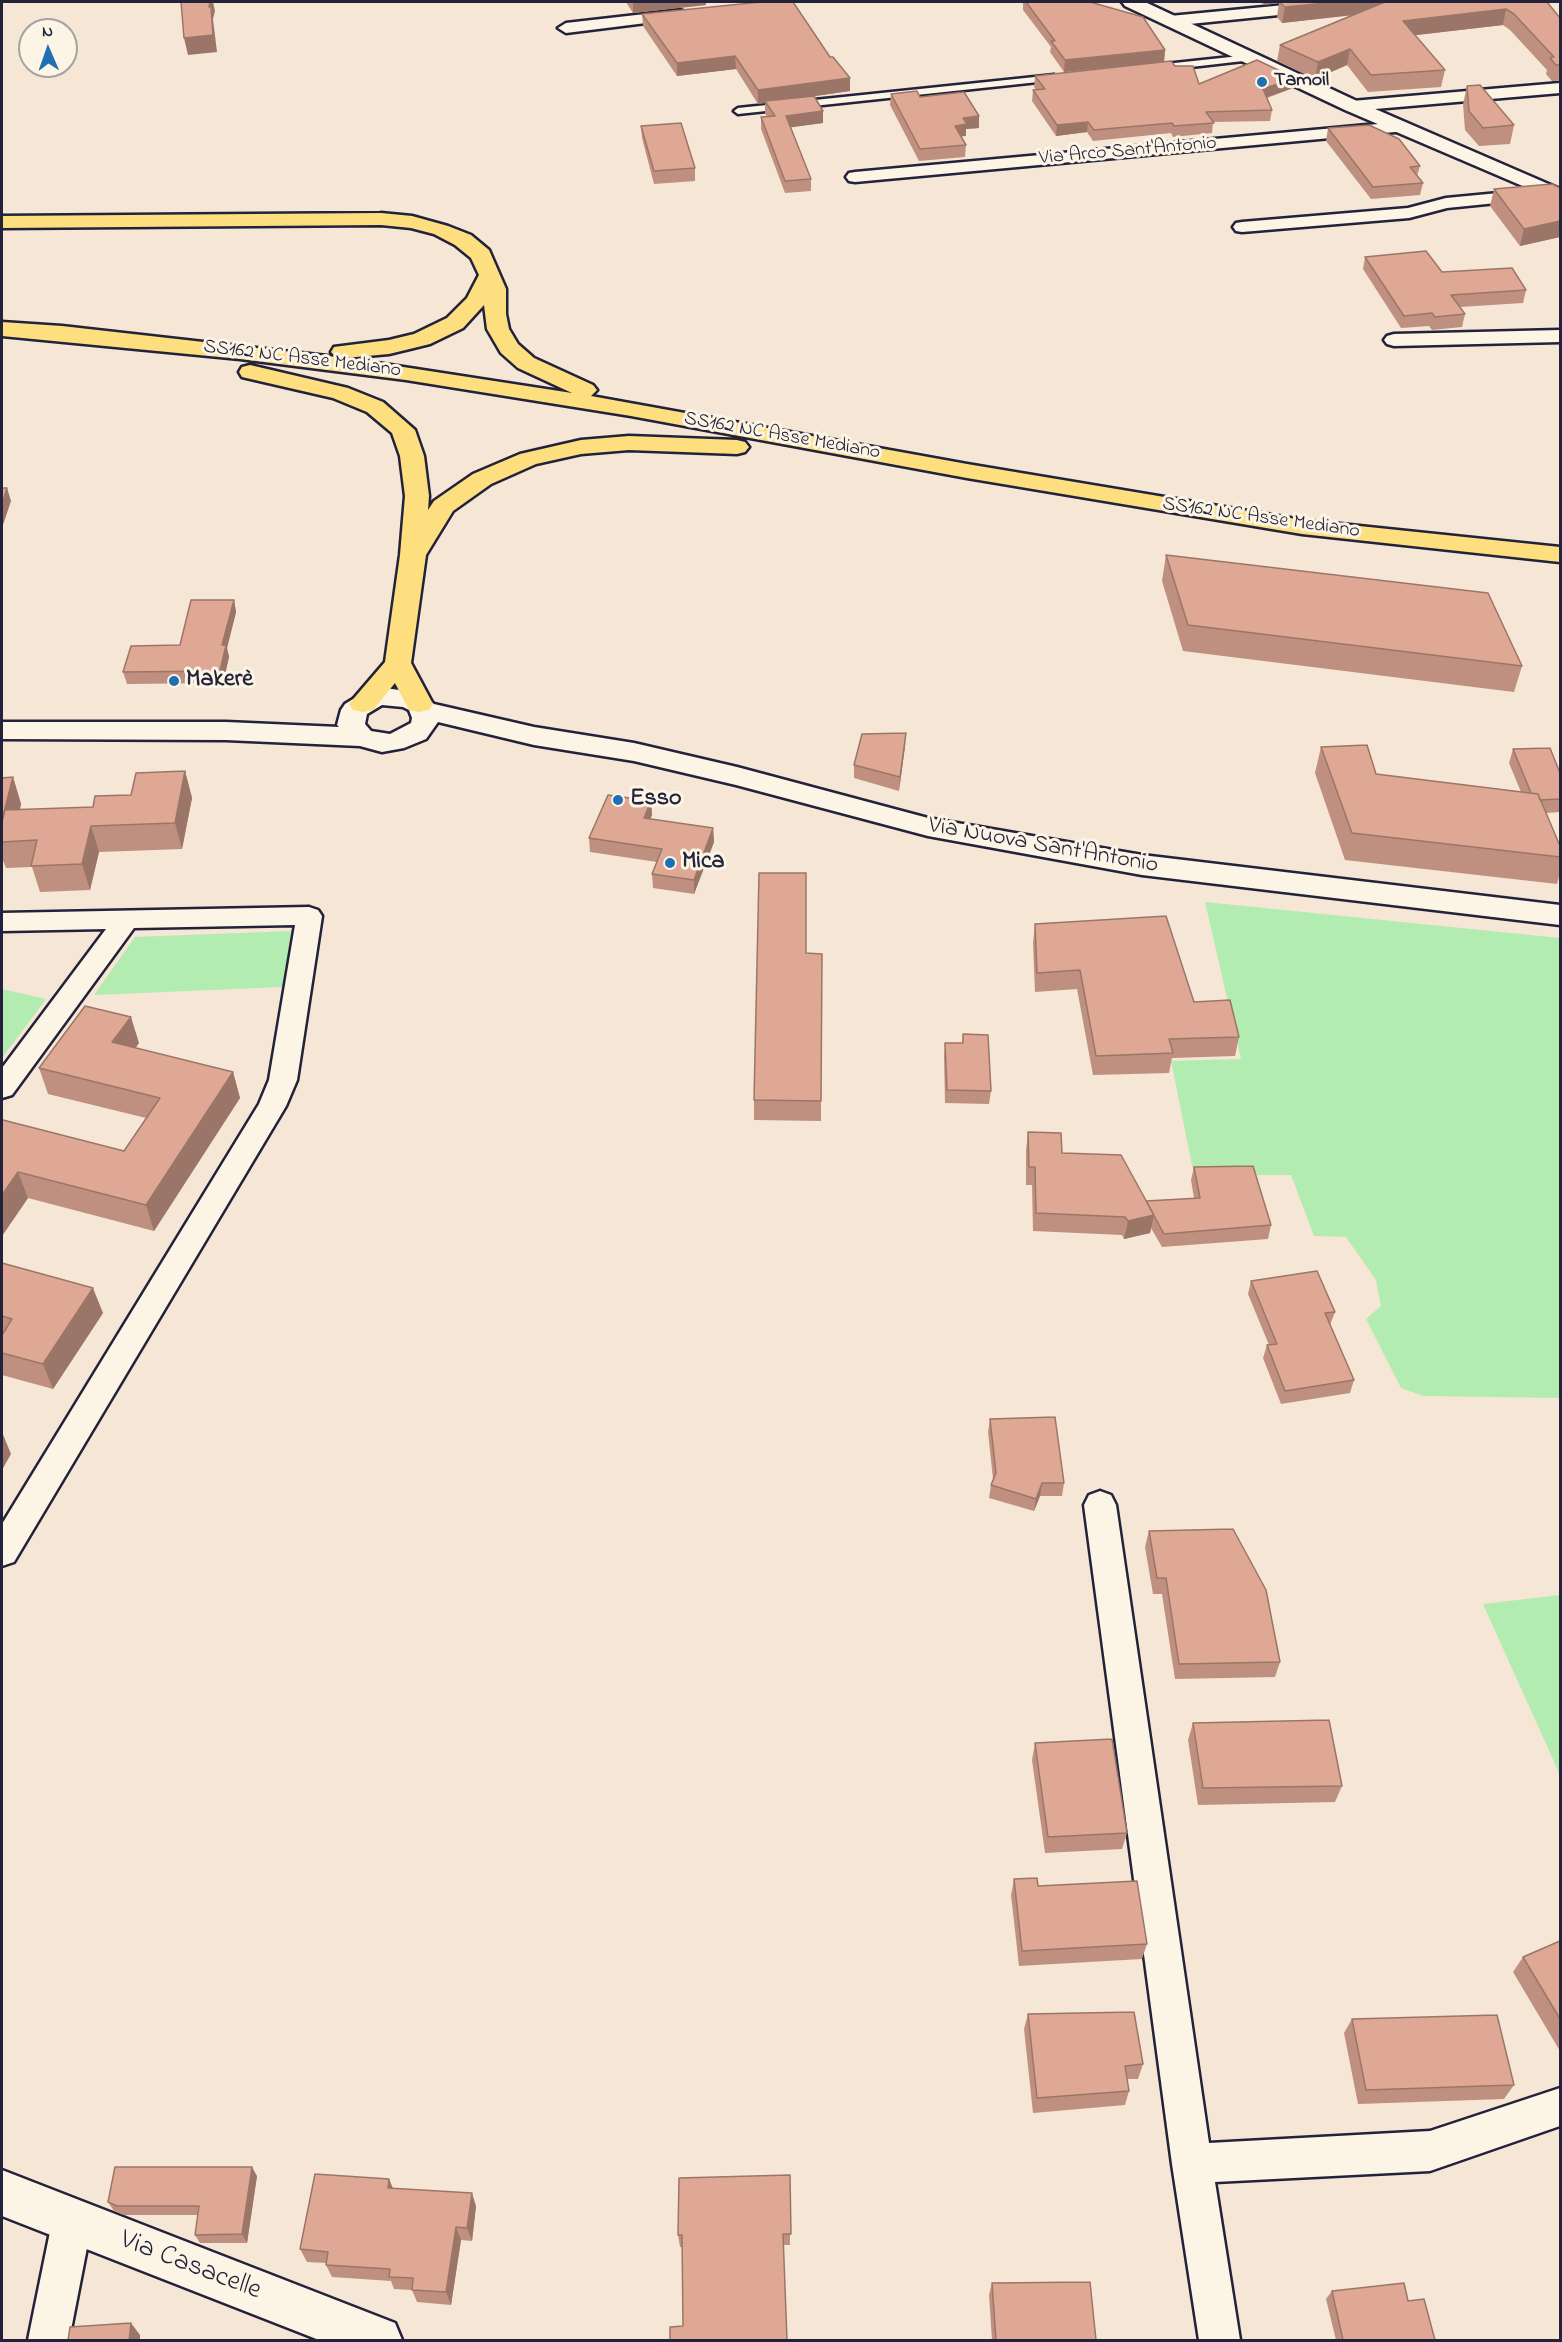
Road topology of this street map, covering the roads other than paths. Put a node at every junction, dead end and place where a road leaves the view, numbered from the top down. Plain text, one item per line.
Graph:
1 (1131, 2) edge
2 (1358, 2) edge
3 (690, 13) edge
4 (1170, 21) junction
5 (566, 28) dead end
6 (1249, 58) junction
7 (1142, 69) edge
8 (1059, 78) edge
9 (1560, 88) edge
10 (1352, 106) junction
11 (738, 111) dead end
12 (1401, 127) junction
13 (855, 177) dead end
14 (1557, 194) edge
15 (2, 222) edge
16 (1242, 227) dead end
17 (490, 274) junction
18 (2, 329) edge
19 (1560, 336) edge
20 (1394, 340) dead end
21 (2, 348) edge
22 (236, 359) junction
23 (631, 409) junction
24 (737, 447) junction
25 (413, 555) junction
26 (1560, 555) edge
27 (1560, 572) edge
28 (398, 663) junction
29 (359, 707) junction
30 (422, 707) junction
31 (226, 730) junction
32 (2, 731) edge
33 (534, 736) junction
34 (361, 737) junction
35 (405, 739) junction
36 (1560, 915) edge
37 (126, 920) junction
38 (2, 922) edge
39 (2, 1089) edge
40 (1101, 1505) dead end
41 (2, 1552) edge
42 (1560, 2107) edge
43 (1192, 2164) junction
44 (2, 2193) edge
45 (72, 2222) junction
46 (48, 2340) edge
47 (378, 2340) edge
48 (1220, 2340) edge

1 - 4 street, Via Arco Sant'Antonio
2 - 4 street
3 - 5 street
4 - 6 street, Via Arco Sant'Antonio
6 - 7 lane
6 - 10 street, Via Arco Sant'Antonio
8 - 11 lane
9 - 10 street, Via Arco Sant'Antonio
10 - 12 street, Via Arco Sant'Antonio
12 - 13 street, Via Arco Sant'Antonio
12 - 14 street, Via Arco Sant'Antonio
14 - 16 street
15 - 17 highway
17 - 22 highway
17 - 23 highway
18 - 22 highway, SS162 NC Asse Mediano
19 - 20 street
21 - 22 highway, SS162 NC Asse Mediano
22 - 23 highway, SS162 NC Asse Mediano
22 - 24 highway, SS162 NC Asse Mediano
22 - 25 highway
23 - 26 highway, SS162 NC Asse Mediano
24 - 25 highway
24 - 27 highway, SS162 NC Asse Mediano
25 - 28 highway
28 - 29 highway
28 - 30 highway
29 - 30 street, Via Nuova Sant'Antonio
29 - 31 street, Via Nuova Sant'Antonio
29 - 34 street
30 - 33 street, Via Nuova Sant'Antonio
30 - 35 street
31 - 32 street, Via Nuova Sant'Antonio
31 - 34 street, Via Nuova Sant'Antonio
33 - 35 street, Via Nuova Sant'Antonio
33 - 36 street, Via Nuova Sant'Antonio
34 - 35 street, Via Nuova Sant'Antonio
37 - 38 street
37 - 39 street
37 - 41 street
40 - 43 street
42 - 43 street
43 - 48 street
44 - 45 street, Via Casacelle
45 - 46 street
45 - 47 street, Via Casacelle

